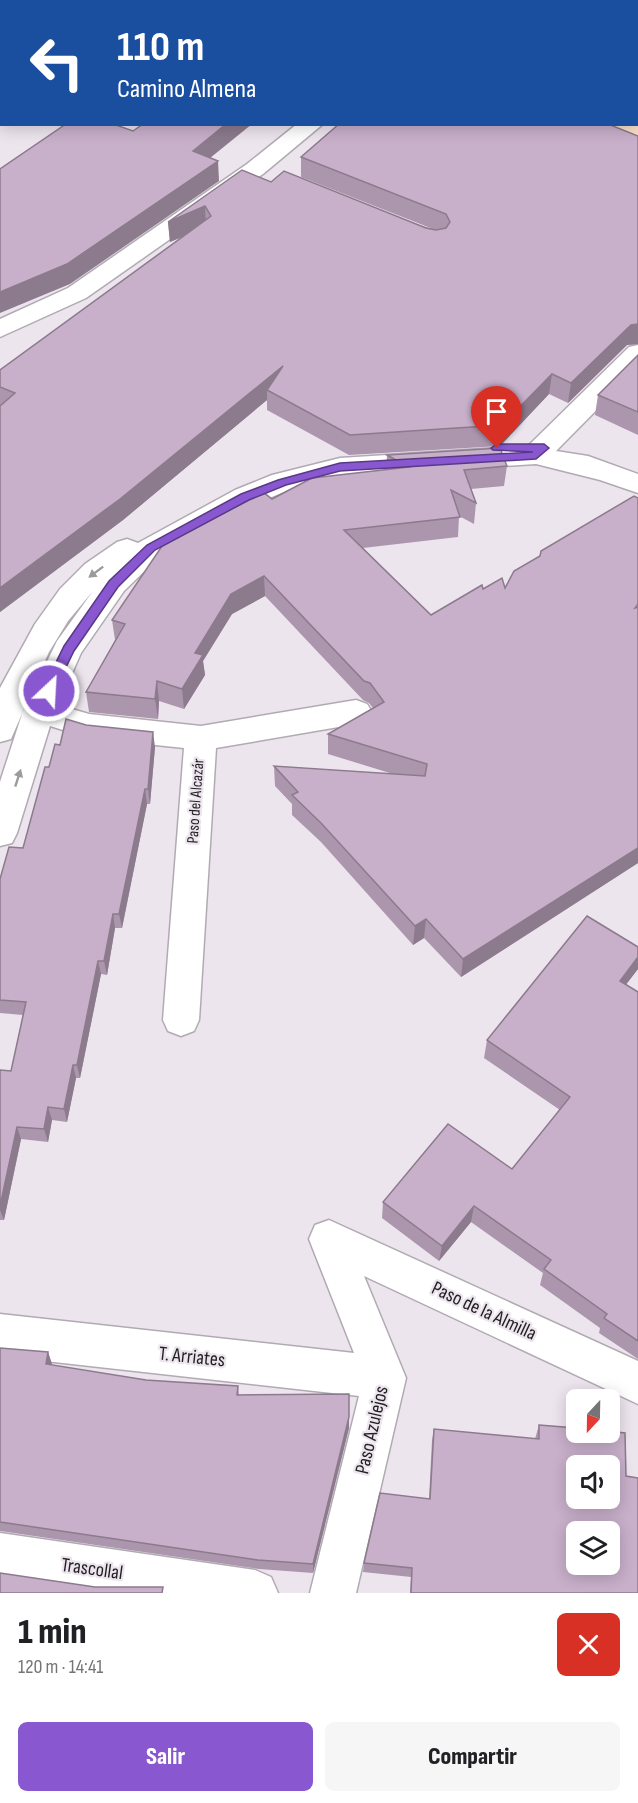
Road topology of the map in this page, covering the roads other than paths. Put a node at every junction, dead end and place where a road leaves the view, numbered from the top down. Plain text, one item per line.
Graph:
1 (310, 126) edge
2 (621, 126) edge
3 (638, 133) edge
4 (0, 329) edge
5 (638, 353) edge
6 (540, 452) junction
7 (638, 484) edge
8 (39, 711) junction
9 (356, 712) dead end
10 (0, 730) edge
11 (201, 738) junction
12 (0, 833) edge
13 (181, 1020) dead end
14 (329, 1239) joint
15 (0, 1335) edge
16 (385, 1378) junction
17 (638, 1383) edge
18 (0, 1556) edge
19 (255, 1593) edge
20 (333, 1593) edge

1 - 4 street
2 - 3 main road
5 - 6 street
6 - 7 street
6 - 8 street
6 -> 10 street
8 - 11 street
12 -> 8 street
9 - 11 street, Paso del Alcazár
11 - 13 street, Paso del Alcazár
14 - 16 street, Paso Azulejos
14 - 17 street, Paso de la Almilla
15 - 16 street, T. Arriates
16 - 20 street, Paso Azulejos
18 - 19 street, Trascollal

